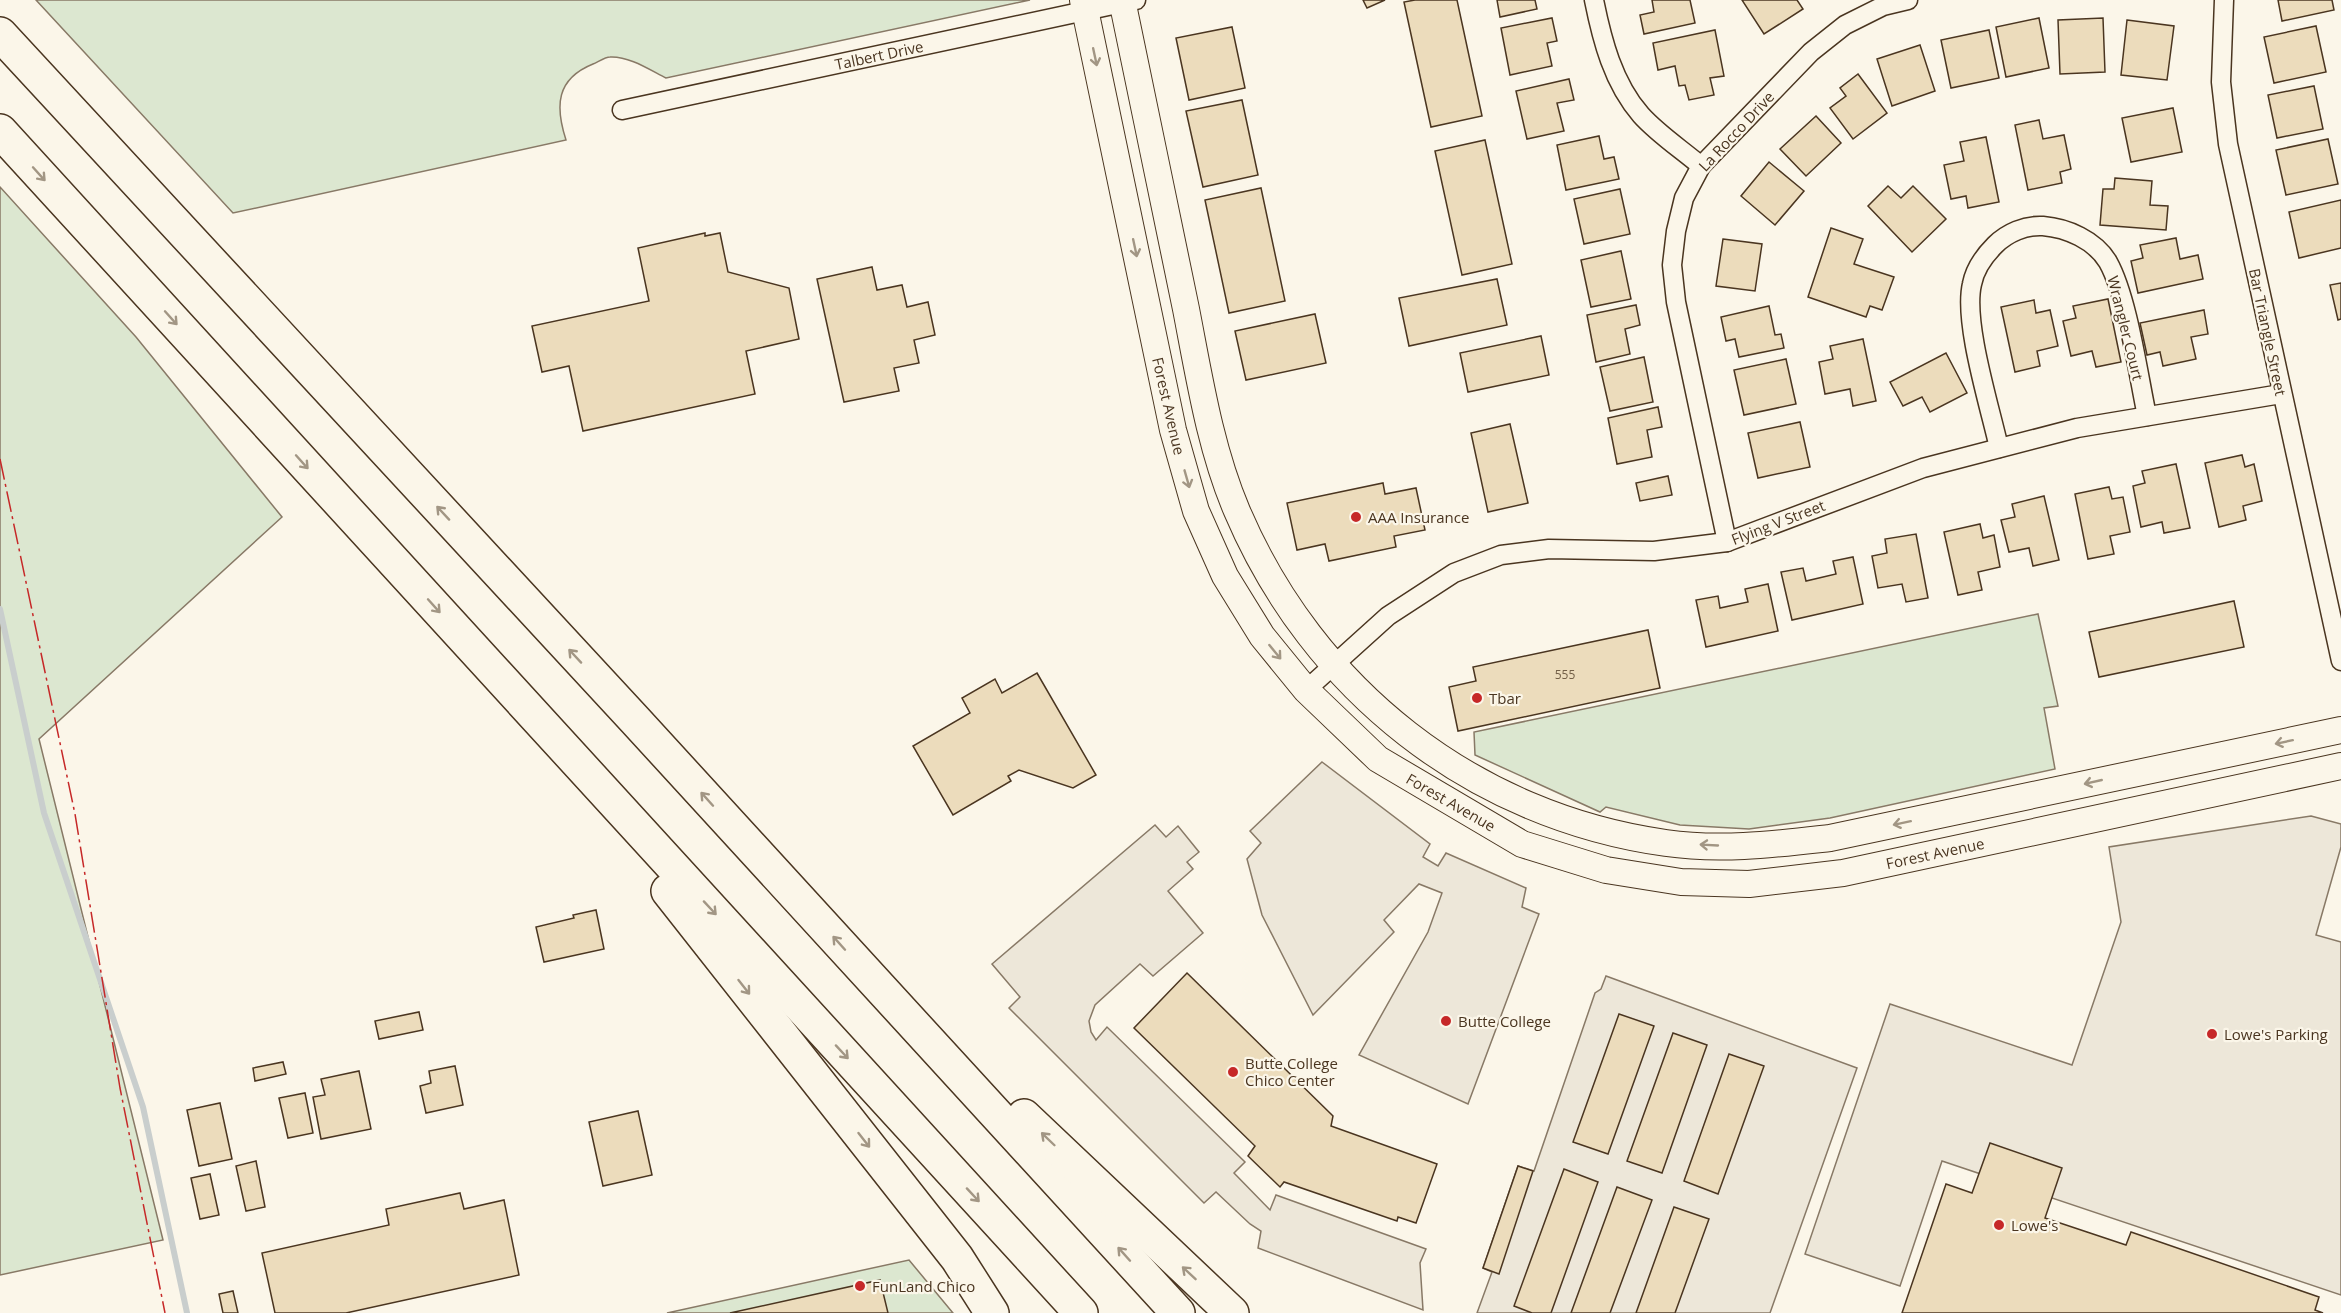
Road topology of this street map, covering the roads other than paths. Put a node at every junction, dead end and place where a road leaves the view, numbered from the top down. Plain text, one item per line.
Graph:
1 (1594, 0) edge
2 (1908, 0) edge
3 (2224, 0) edge
4 (1127, 1) edge
5 (1084, 6) edge
6 (0, 34) edge
7 (622, 110) dead end
8 (0, 130) edge
9 (1701, 166) junction
10 (2281, 394) junction
11 (2147, 416) junction
12 (1999, 448) junction
13 (1727, 542) junction
14 (2341, 661) edge
15 (1333, 665) junction
16 (1306, 690) junction
17 (2341, 729) edge
18 (2341, 766) edge
19 (614, 803) junction
20 (879, 986) junction
21 (992, 1313) edge
22 (1081, 1313) edge
23 (1178, 1313) edge
24 (1232, 1313) edge

1 - 9 street
2 - 9 street, La Rocco Drive
3 - 10 street, Bar Triangle Street
4 - 5 street, Talbert Drive
4 - 15 street
5 - 7 street, Talbert Drive
5 -> 16 street, Forest Avenue
20 -> 6 highway
8 -> 19 highway
9 - 13 street, La Rocco Drive
10 - 11 street, Flying V Street
10 - 14 street, Bar Triangle Street
11 - 12 street, Flying V Street
11 - 12 street, Wrangler Court
12 - 13 street, Flying V Street
13 - 15 street, Flying V Street
15 - 16 street, Flying V Street
17 -> 15 street
16 - 18 street, Forest Avenue
19 -> 21 highway
19 -> 22 highway
23 -> 20 highway
24 -> 20 highway

